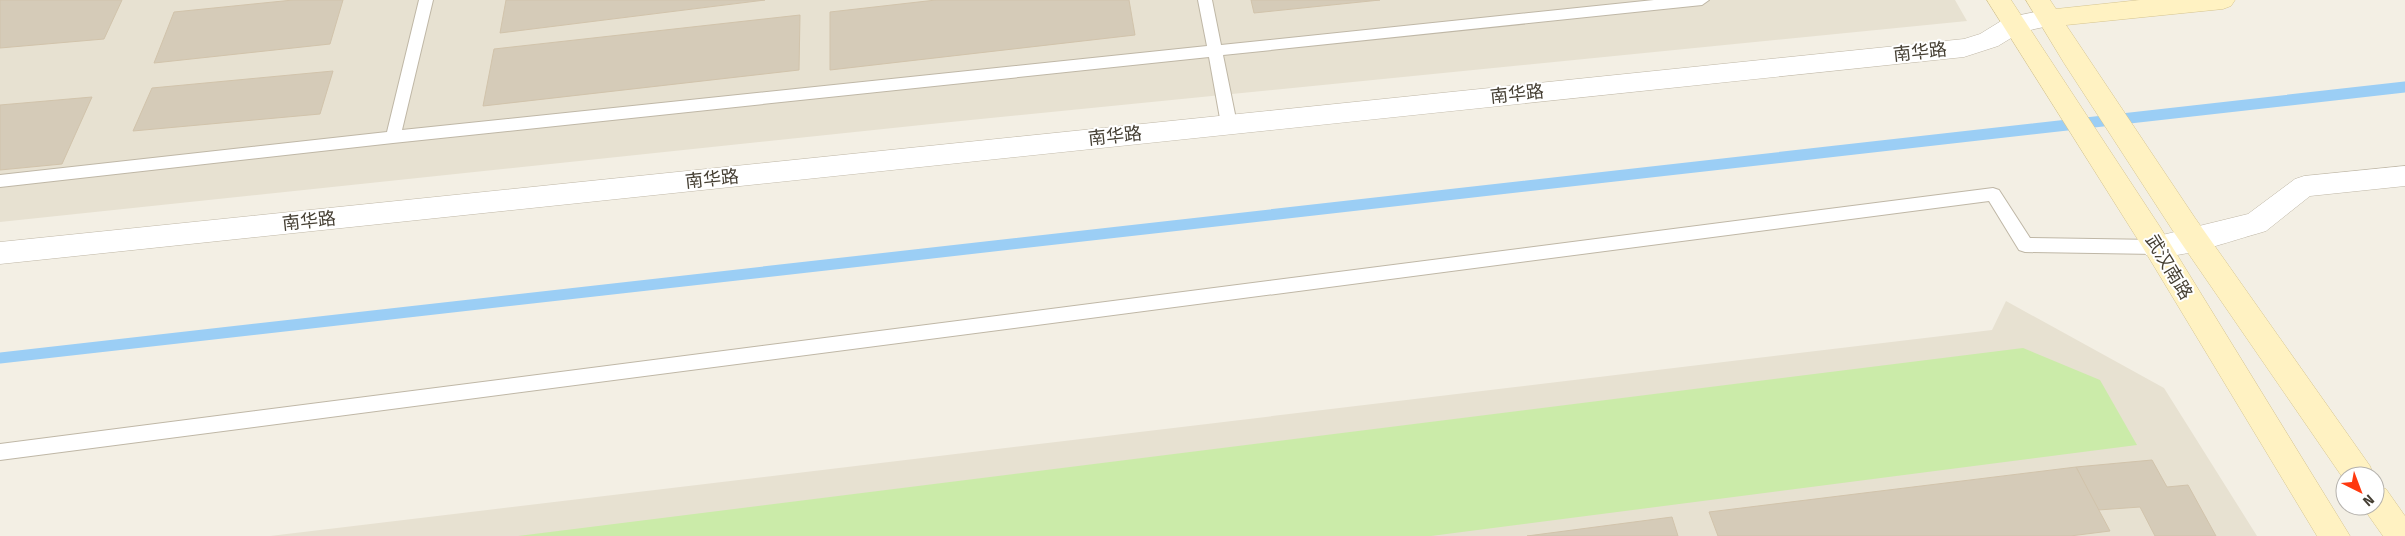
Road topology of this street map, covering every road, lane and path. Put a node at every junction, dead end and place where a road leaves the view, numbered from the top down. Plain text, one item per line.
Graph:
1 (426, 0) edge
2 (1205, 0) edge
3 (1702, 0) edge
4 (1999, 0) edge
5 (2223, 0) edge
6 (2044, 9) edge
7 (2015, 24) junction
8 (1215, 51) junction
9 (1229, 124) junction
10 (393, 137) junction
11 (2405, 176) edge
12 (0, 181) edge
13 (2189, 233) junction
14 (2153, 241) junction
15 (0, 253) edge
16 (0, 452) edge
17 (2352, 466) edge
18 (2385, 513) edge
19 (2334, 536) edge
20 (2401, 536) edge

1 - 10 lane
2 - 8 lane
3 - 8 lane
4 - 7 main road, 武汉南路
5 - 6 main road, 南华路
6 - 7 street, 南华路
6 - 13 main road, 武汉南路
7 - 9 street, 南华路
7 - 14 main road, 武汉南路
8 - 9 lane
8 - 10 lane
9 - 15 street, 南华路
10 - 12 lane
11 - 13 street
13 - 14 street
13 - 17 main road, 武汉南路
14 - 16 lane
14 - 19 main road, 武汉南路
18 - 20 main road

